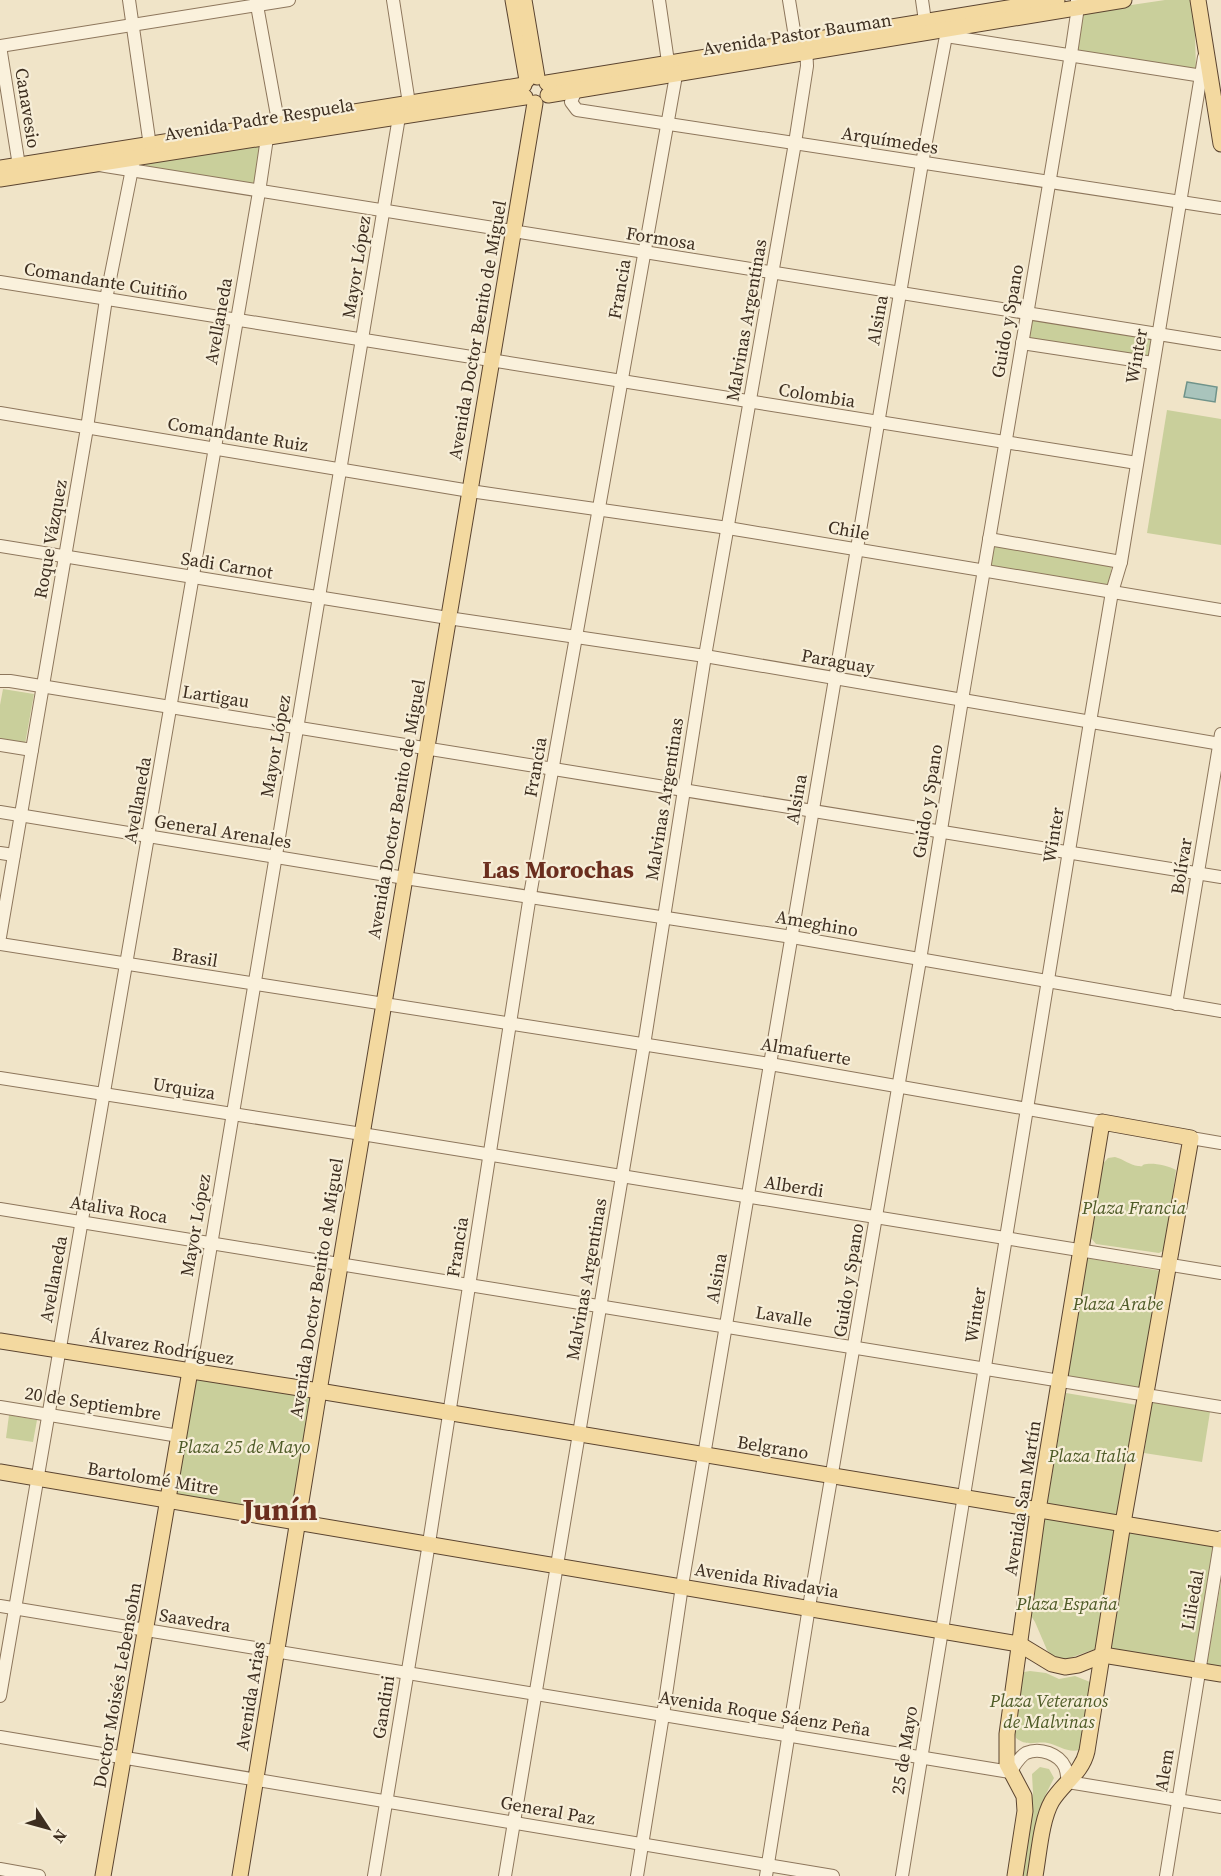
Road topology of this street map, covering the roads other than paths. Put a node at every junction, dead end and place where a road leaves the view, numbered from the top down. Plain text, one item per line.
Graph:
1 (129, 0) edge
2 (289, 0) edge
3 (393, 0) edge
4 (513, 0) edge
5 (524, 0) edge
6 (659, 0) edge
7 (789, 0) edge
8 (921, 0) edge
9 (1124, 0) edge
10 (1198, 0) edge
11 (257, 3) edge
12 (1067, 3) edge
13 (133, 25) junction
14 (926, 27) junction
15 (946, 28) junction
16 (0, 46) edge
17 (801, 47) junction
18 (1071, 54) junction
19 (672, 68) junction
20 (1206, 77) junction
21 (535, 88) junction
22 (576, 90) junction
23 (403, 110) junction
24 (1195, 115) junction
25 (1219, 118) edge
26 (667, 124) junction
27 (273, 131) junction
28 (795, 143) junction
29 (1221, 144) edge
30 (150, 150) junction
31 (133, 159) junction
32 (922, 163) junction
33 (0, 168) edge
34 (20, 170) junction
35 (0, 179) edge
36 (1049, 182) junction
37 (259, 192) junction
38 (1181, 202) junction
39 (1221, 208) edge
40 (384, 212) junction
41 (513, 233) junction
42 (644, 253) junction
43 (772, 273) junction
44 (0, 282) edge
45 (900, 294) junction
46 (106, 299) junction
47 (1027, 313) junction
48 (237, 320) junction
49 (1158, 334) junction
50 (363, 341) junction
51 (1022, 343) junction
52 (1221, 344) edge
53 (491, 361) junction
54 (1153, 363) junction
55 (621, 382) junction
56 (750, 402) junction
57 (0, 413) edge
58 (878, 423) junction
59 (87, 428) junction
60 (1005, 443) junction
61 (215, 449) junction
62 (1137, 463) junction
63 (341, 470) junction
64 (470, 491) junction
65 (599, 509) junction
66 (728, 528) junction
67 (989, 539) junction
68 (0, 546) edge
69 (857, 550) junction
70 (65, 557) junction
71 (1121, 562) junction
72 (983, 571) junction
73 (193, 578) junction
74 (1112, 592) junction
75 (320, 598) junction
76 (1221, 610) edge
77 (448, 618) junction
78 (576, 637) junction
79 (705, 656) junction
80 (835, 679) junction
81 (0, 681) edge
82 (43, 686) junction
83 (962, 700) junction
84 (171, 707) junction
85 (1090, 722) junction
86 (298, 727) junction
87 (1220, 740) edge
88 (0, 745) edge
89 (427, 747) junction
90 (32, 750) junction
91 (553, 768) junction
92 (684, 789) junction
93 (813, 810) junction
94 (0, 812) edge
95 (21, 815) junction
96 (941, 831) junction
97 (149, 837) junction
98 (1068, 852) junction
99 (0, 853) edge
100 (14, 855) junction
101 (276, 857) junction
102 (1198, 874) junction
103 (405, 878) junction
104 (1221, 878) edge
105 (530, 896) junction
106 (664, 916) junction
107 (0, 937) edge
108 (792, 937) junction
109 (0, 944) edge
110 (921, 960) junction
111 (127, 964) junction
112 (1047, 982) junction
113 (255, 984) junction
114 (1176, 1004) junction
115 (383, 1005) junction
116 (1221, 1011) edge
117 (510, 1024) junction
118 (644, 1045) junction
119 (770, 1064) junction
120 (0, 1078) edge
121 (899, 1087) junction
122 (104, 1094) junction
123 (1026, 1110) junction
124 (233, 1114) junction
125 (1102, 1122) junction
126 (362, 1134) junction
127 (1191, 1138) junction
128 (1221, 1143) edge
129 (489, 1155) junction
130 (622, 1176) junction
131 (748, 1196) junction
132 (0, 1209) edge
133 (876, 1217) junction
134 (82, 1222) junction
135 (1006, 1238) junction
136 (212, 1242) junction
137 (1081, 1250) junction
138 (340, 1263) junction
139 (1169, 1265) junction
140 (1221, 1273) edge
141 (469, 1283) junction
142 (600, 1305) junction
143 (726, 1325) junction
144 (0, 1341) edge
145 (855, 1346) junction
146 (59, 1350) junction
147 (985, 1367) junction
148 (190, 1371) junction
149 (1060, 1379) junction
150 (319, 1391) junction
151 (1145, 1393) junction
152 (0, 1407) edge
153 (1221, 1407) edge
154 (449, 1413) junction
155 (48, 1414) junction
156 (578, 1434) junction
157 (179, 1436) junction
158 (704, 1455) junction
159 (0, 1472) edge
160 (831, 1476) junction
161 (37, 1478) junction
162 (963, 1498) junction
163 (169, 1500) junction
164 (1038, 1510) junction
165 (299, 1522) junction
166 (1122, 1523) junction
167 (1221, 1539) edge
168 (429, 1543) junction
169 (556, 1564) junction
170 (682, 1586) junction
171 (0, 1606) edge
172 (809, 1607) junction
173 (15, 1609) junction
174 (145, 1630) junction
175 (942, 1630) junction
176 (1019, 1644) junction
177 (277, 1652) junction
178 (1103, 1655) junction
179 (1198, 1670) junction
180 (407, 1673) junction
181 (1221, 1674) edge
182 (535, 1694) junction
183 (0, 1696) edge
184 (663, 1715) junction
185 (789, 1736) junction
186 (0, 1737) edge
187 (124, 1757) junction
188 (921, 1757) junction
189 (1010, 1772) junction
190 (256, 1779) junction
191 (1068, 1782) junction
192 (1178, 1800) junction
193 (386, 1801) junction
194 (1221, 1807) edge
195 (514, 1822) junction
196 (642, 1844) junction
197 (0, 1869) edge
198 (767, 1871) edge
199 (39, 1876) edge
200 (103, 1876) edge
201 (240, 1876) edge
202 (374, 1876) edge
203 (505, 1876) edge
204 (637, 1876) edge
205 (833, 1876) edge
206 (902, 1876) edge
207 (1015, 1876) edge
208 (1035, 1876) edge
209 (1166, 1876) edge

1 - 13 street
2 - 11 street
3 - 23 street, Mayor López
4 - 21 main road, Avenida Doctor Benito de Miguel
5 - 21 main road, Avenida Doctor Benito de Miguel
6 - 19 street, Francia
7 - 17 street, Malvinas Argentinas
8 - 14 street
9 - 12 main road, Avenida Pastor Bauman
10 - 20 main road
11 - 13 street
11 - 27 street, Avellaneda
12 - 15 main road, Avenida Pastor Bauman
12 - 18 street, Guido y Spano
13 - 16 street
13 - 30 street
14 - 15 main road, Avenida Pastor Bauman
14 - 17 main road, Avenida Pastor Bauman
15 - 18 street
15 - 32 street, Alsina
16 - 34 street, Canavesio
17 - 19 main road, Avenida Pastor Bauman
17 - 28 street, Malvinas Argentinas
18 - 20 street
18 - 36 street, Guido y Spano
19 - 21 main road, Avenida Pastor Bauman
19 - 22 main road, Avenida Pastor Bauman
19 - 26 street, Francia
20 - 24 street, Winter
20 - 25 main road
21 - 22 main road, Avenida Pastor Bauman
21 - 23 main road, Avenida Padre Respuela
21 - 41 main road, Avenida Doctor Benito de Miguel
22 - 26 street, Arquímedes
23 - 27 main road, Avenida Padre Respuela
23 - 40 street, Mayor López
24 - 25 street
24 - 38 street, Winter
25 - 29 main road
26 - 28 street, Arquímedes
26 - 42 street, Francia
27 - 30 main road, Avenida Padre Respuela
27 - 37 street, Avellaneda
28 - 32 street, Arquímedes
28 - 43 street, Malvinas Argentinas
30 - 31 main road, Avenida Padre Respuela
31 - 34 main road, Avenida Padre Respuela
31 - 34 main road, Avenida Padre Respuela
31 - 37 street, Formosa
31 - 46 street, Roque Vázquez
32 - 36 street, Arquímedes
32 - 45 street, Alsina
33 - 34 main road, Avenida Padre Respuela
34 - 35 main road, Avenida Padre Respuela
36 - 38 street, Arquímedes
36 - 47 street, Guido y Spano
37 - 40 street, Formosa
37 - 48 street, Avellaneda
38 - 39 street, Arquímedes
38 - 49 street, Winter
40 - 41 street, Formosa
40 - 50 street, Mayor López
41 - 42 street, Formosa
41 - 53 main road, Avenida Doctor Benito de Miguel
42 - 43 street, Formosa
42 - 55 street, Francia
43 - 45 street, Formosa
43 - 56 street, Malvinas Argentinas
44 - 46 street, Comandante Cuitiño
45 - 47 street, Formosa
45 - 58 street, Alsina
46 - 48 street, Comandante Cuitiño
46 - 59 street, Roque Vázquez
47 - 49 street, Formosa
47 - 51 street, Guido y Spano
48 - 50 street, Comandante Cuitiño
48 - 61 street, Avellaneda
49 - 52 street, Formosa
49 - 54 street, Winter
50 - 53 street, Comandante Cuitiño
50 - 63 street, Mayor López
51 - 54 street
51 - 60 street, Guido y Spano
53 - 55 street, Colombia
53 - 64 main road, Avenida Doctor Benito de Miguel
54 - 62 street, Winter
55 - 56 street, Colombia
55 - 65 street, Francia
56 - 58 street, Colombia
56 - 66 street, Malvinas Argentinas
57 - 59 street, Comandante Ruiz
58 - 60 street, Colombia
58 - 69 street, Alsina
59 - 61 street, Comandante Ruiz
59 - 70 street, Roque Vázquez
60 - 62 street, Colombia
60 - 67 street, Guido y Spano
61 - 63 street, Comandante Ruiz
61 - 73 street, Avellaneda
62 - 71 street, Winter
63 - 64 street, Comandante Ruiz
63 - 75 street, Mayor López
64 - 65 street, Chile
64 - 77 main road, Avenida Doctor Benito de Miguel
65 - 66 street, Chile
65 - 78 street, Francia
66 - 69 street, Chile
66 - 79 street, Malvinas Argentinas
67 - 71 street
67 - 72 street, Guido y Spano
68 - 70 street, Sadi Carnot
69 - 72 street, Chile
69 - 80 street, Alsina
70 - 73 street, Sadi Carnot
70 - 82 street, Roque Vázquez
71 - 74 street, Winter
72 - 74 street, Chile
72 - 83 street, Guido y Spano
73 - 75 street, Sadi Carnot
73 - 84 street, Avellaneda
74 - 76 street, Chile
74 - 85 street, Winter
75 - 77 street, Sadi Carnot
75 - 86 street, Mayor López
77 - 78 street, Paraguay
77 - 89 main road, Avenida Doctor Benito de Miguel
78 - 79 street, Paraguay
78 - 91 street, Francia
79 - 80 street, Paraguay
79 - 92 street, Malvinas Argentinas
80 - 83 street, Paraguay
80 - 93 street, Alsina
81 - 82 street, Lartigau
82 - 84 street, Lartigau
82 - 90 street, Roque Vázquez
83 - 85 street, Paraguay
83 - 96 street, Guido y Spano
84 - 86 street, Lartigau
84 - 97 street, Avellaneda
85 - 87 street, Paraguay
85 - 98 street, Winter
86 - 89 street, Lartigau
86 - 101 street, Mayor López
87 - 102 street, Bolívar
88 - 90 street
89 - 91 street, Lartigau
89 - 103 main road, Avenida Doctor Benito de Miguel
90 - 95 street, Roque Vázquez
91 - 92 street, Lartigau
91 - 105 street, Francia
92 - 93 street, Lartigau
92 - 106 street, Malvinas Argentinas
93 - 96 street, Lartigau
93 - 108 street, Alsina
94 - 95 street, General Arenales
95 - 97 street, General Arenales
95 - 100 street, Roque Vázquez
96 - 98 street, Lartigau
96 - 110 street, Guido y Spano
97 - 101 street, General Arenales
97 - 111 street, Avellaneda
98 - 102 street, Lartigau
98 - 112 street, Winter
99 - 100 street
100 - 107 street, Roque Vázquez
101 - 103 street, General Arenales
101 - 113 street, Mayor López
102 - 104 street, Lartigau
102 - 114 street, Bolívar
103 - 105 street, Ameghino
103 - 115 main road, Avenida Doctor Benito de Miguel
105 - 106 street, Ameghino
105 - 117 street, Francia
106 - 108 street, Ameghino
106 - 118 street, Malvinas Argentinas
108 - 110 street, Ameghino
108 - 119 street, Alsina
109 - 111 street, Brasil
110 - 112 street, Ameghino
110 - 121 street, Guido y Spano
111 - 113 street, Brasil
111 - 122 street, Avellaneda
112 - 114 street, Ameghino
112 - 123 street, Winter
113 - 115 street, Brasil
113 - 124 street, Mayor López
114 - 116 street, Ameghino
115 - 117 street, Almafuerte
115 - 126 main road, Avenida Doctor Benito de Miguel
117 - 118 street, Almafuerte
117 - 129 street, Francia
118 - 119 street, Almafuerte
118 - 130 street, Malvinas Argentinas
119 - 121 street, Almafuerte
119 - 131 street, Alsina
120 - 122 street, Urquiza
121 - 123 street, Almafuerte
121 - 133 street, Guido y Spano
122 - 124 street, Urquiza
122 - 134 street, Avellaneda
123 - 125 street, Almafuerte
123 - 135 street, Winter
124 - 126 street, Urquiza
124 - 136 street, Mayor López
125 - 127 main road, Almafuerte
125 - 137 main road, Avenida San Martín
126 - 129 street, Alberdi
126 - 138 main road, Avenida Doctor Benito de Miguel
127 - 128 street, Almafuerte
127 - 139 main road
129 - 130 street, Alberdi
129 - 141 street, Francia
130 - 131 street, Alberdi
130 - 142 street, Malvinas Argentinas
131 - 133 street, Alberdi
131 - 143 street, Alsina
132 - 134 street, Ataliva Roca
133 - 135 street, Alberdi
133 - 145 street, Guido y Spano
134 - 136 street, Ataliva Roca
134 - 146 street, Avellaneda
135 - 137 street, Alberdi
135 - 147 street, Winter
136 - 138 street, Ataliva Roca
136 - 148 street, Mayor López
137 - 139 street, Alberdi
137 - 149 main road, Avenida San Martín
138 - 141 street, Lavalle
138 - 150 main road, Avenida Doctor Benito de Miguel
139 - 140 street, Alberdi
139 - 151 main road
141 - 142 street, Lavalle
141 - 154 street, Francia
142 - 143 street, Lavalle
142 - 156 street, Malvinas Argentinas
143 - 145 street, Lavalle
143 - 158 street, Alsina
144 - 146 main road, Álvarez Rodríguez
145 - 147 street, Lavalle
145 - 160 street, Guido y Spano
146 - 148 main road, Álvarez Rodríguez
146 - 155 street, Avellaneda
147 - 149 street, Lavalle
147 - 162 street, Winter
148 - 150 main road, Álvarez Rodríguez
148 - 157 main road, Mayor López
149 - 151 street, Lavalle
149 - 164 main road, Avenida San Martín
150 - 154 main road, Belgrano
150 - 165 main road, Avenida Doctor Benito de Miguel
151 - 153 street, Lavalle
151 - 166 main road
152 - 155 street, 20 de Septiembre
154 - 156 main road, Belgrano
154 - 168 street, Francia
155 - 157 street, 20 de Septiembre
155 - 161 street, Avellaneda
156 - 158 main road, Belgrano
156 - 169 street, Malvinas Argentinas
157 - 163 main road, Mayor López
158 - 160 main road, Belgrano
158 - 170 street, Alsina
159 - 161 main road, Bartolomé Mitre
160 - 162 main road, Belgrano
160 - 172 street, Guido y Spano
161 - 163 main road, Bartolomé Mitre
161 - 173 street, Avellaneda
162 - 164 main road, Belgrano
162 - 175 street, Winter
163 - 165 main road, Bartolomé Mitre
163 - 174 main road, Doctor Moisés Lebensohn
164 - 166 main road, Belgrano
164 - 176 main road, Avenida San Martín
165 - 168 main road, Avenida Rivadavia
165 - 177 main road, Avenida Arias
166 - 167 main road, Belgrano
166 - 178 main road
167 - 179 street, Liliedal
168 - 169 main road, Avenida Rivadavia
168 - 180 street, Gandini
169 - 170 main road, Avenida Rivadavia
169 - 182 street, Malvinas Argentinas
170 - 172 main road, Avenida Rivadavia
170 - 184 street, Alsina
171 - 173 street, Saavedra
172 - 175 main road, Avenida Rivadavia
172 - 185 street, Guido y Spano
173 - 174 street, Saavedra
173 - 183 street, Avellaneda
174 - 177 street, Saavedra
174 - 187 main road, Doctor Moisés Lebensohn
175 - 176 main road, Avenida Rivadavia
175 - 188 street, 25 de Mayo
176 - 178 main road, Avenida Rivadavia
176 - 189 main road, Avenida San Martín
177 - 180 street, Avenida Roque Sáenz Peña
177 - 190 main road, Avenida Arias
178 - 179 main road, Avenida Rivadavia
178 - 191 main road
179 - 181 main road, Avenida Rivadavia
179 - 192 street, Alem
180 - 182 street, Avenida Roque Sáenz Peña
180 - 193 street, Gandini
182 - 184 street, Avenida Roque Sáenz Peña
182 - 195 street, Malvinas Argentinas
184 - 185 street, Avenida Roque Sáenz Peña
184 - 196 street, Alsina
185 - 188 street, Avenida Roque Sáenz Peña
185 - 198 street, Guido y Spano
186 - 187 street, General Paz
187 - 190 street, General Paz
187 - 200 main road, Doctor Moisés Lebensohn
188 - 189 street, Avenida Roque Sáenz Peña
188 - 206 street, 25 de Mayo
189 - 191 street
189 - 207 main road, Avenida San Martín
190 - 193 street, General Paz
190 - 201 main road, Avenida Arias
191 - 192 street
191 - 208 main road
192 - 194 street
192 - 209 street, Alem
193 - 195 street, General Paz
193 - 202 street, Gandini
195 - 196 street, General Paz
195 - 203 street, Malvinas Argentinas
196 - 198 street, General Paz
196 - 204 street, Alsina
197 - 199 street
198 - 205 street, General Paz

